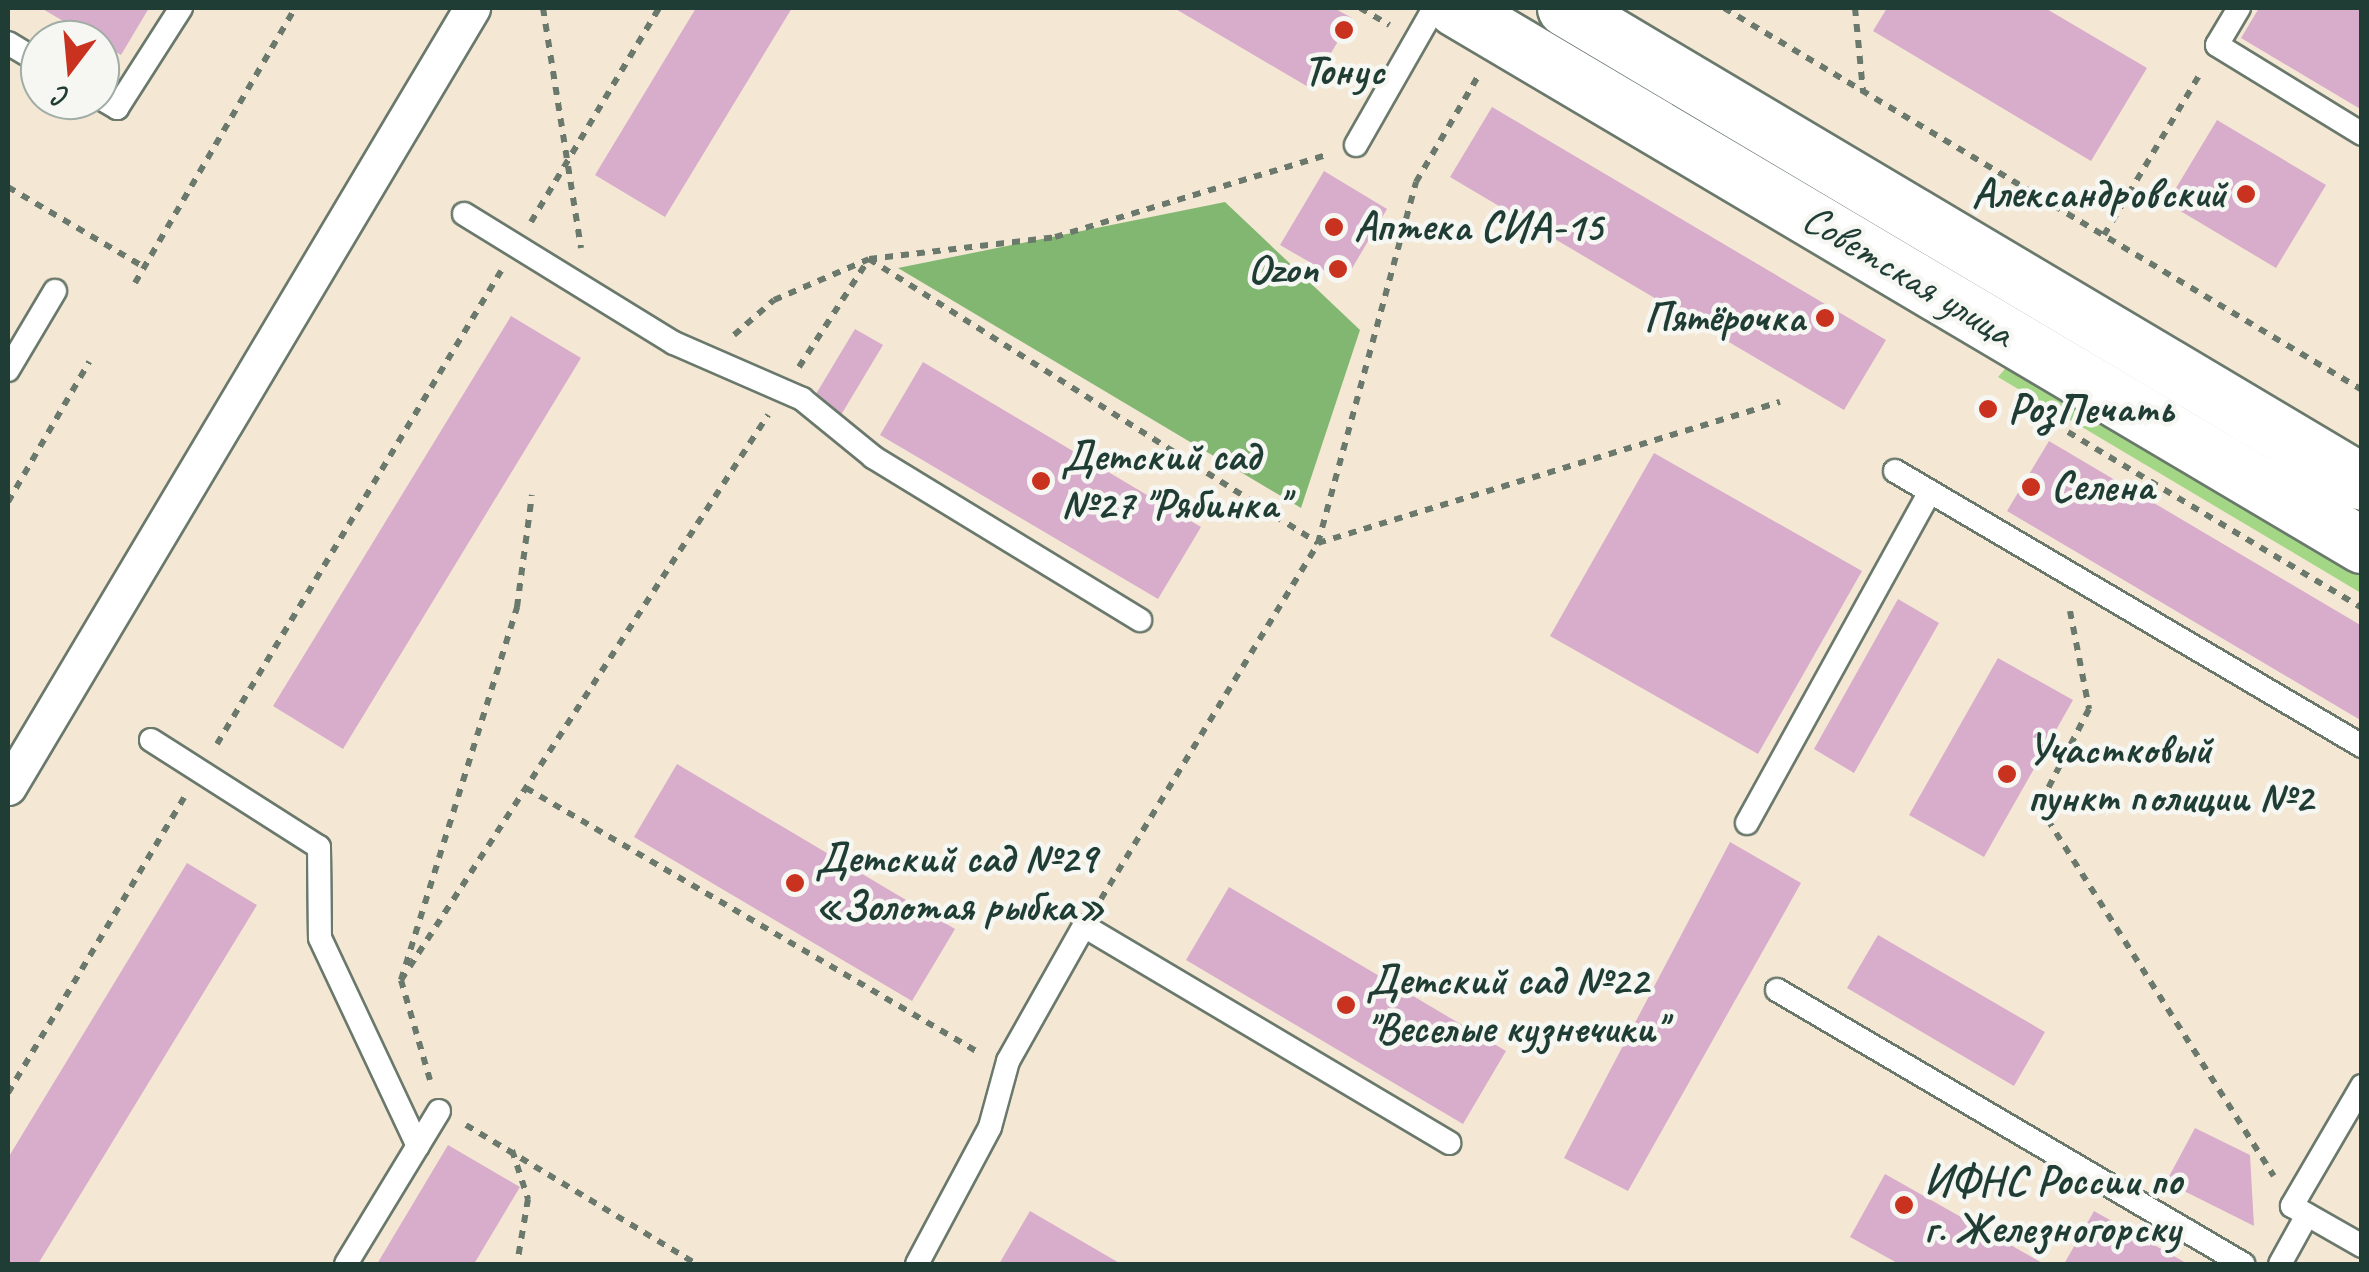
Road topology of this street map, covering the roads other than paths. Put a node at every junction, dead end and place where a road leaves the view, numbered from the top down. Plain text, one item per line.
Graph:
1 (180, 8) edge
2 (472, 8) edge
3 (1434, 8) edge
4 (1454, 8) edge
5 (1565, 8) edge
6 (2239, 8) edge
7 (120, 103) edge
8 (2362, 134) edge
9 (1356, 146) road end
10 (464, 214) dead end
11 (55, 291) dead end
12 (8, 370) edge
13 (1895, 472) dead end
14 (2362, 482) edge
15 (1930, 492) junction
16 (2362, 544) edge
17 (1140, 620) dead end
18 (151, 740) dead end
19 (2362, 746) edge
20 (8, 787) edge
21 (1747, 823) dead end
22 (1777, 990) dead end
23 (2362, 1086) edge
24 (439, 1110) road end
25 (1450, 1143) dead end
26 (418, 1146) junction
27 (2300, 1210) junction
28 (2362, 1246) edge
29 (346, 1264) edge
30 (917, 1264) edge
31 (2243, 1264) edge
32 (2280, 1264) edge

1 - 7 lane
2 - 20 street
3 - 9 lane
4 - 16 main road, Советская улица
5 - 14 main road, Советская улица
6 - 8 lane
10 - 17 lane
11 - 12 lane
13 - 15 lane
15 - 19 lane
15 - 21 lane
18 - 26 lane
22 - 31 lane
23 - 27 lane
24 - 26 lane
25 - 30 lane
26 - 29 lane
27 - 28 lane
27 - 32 lane

